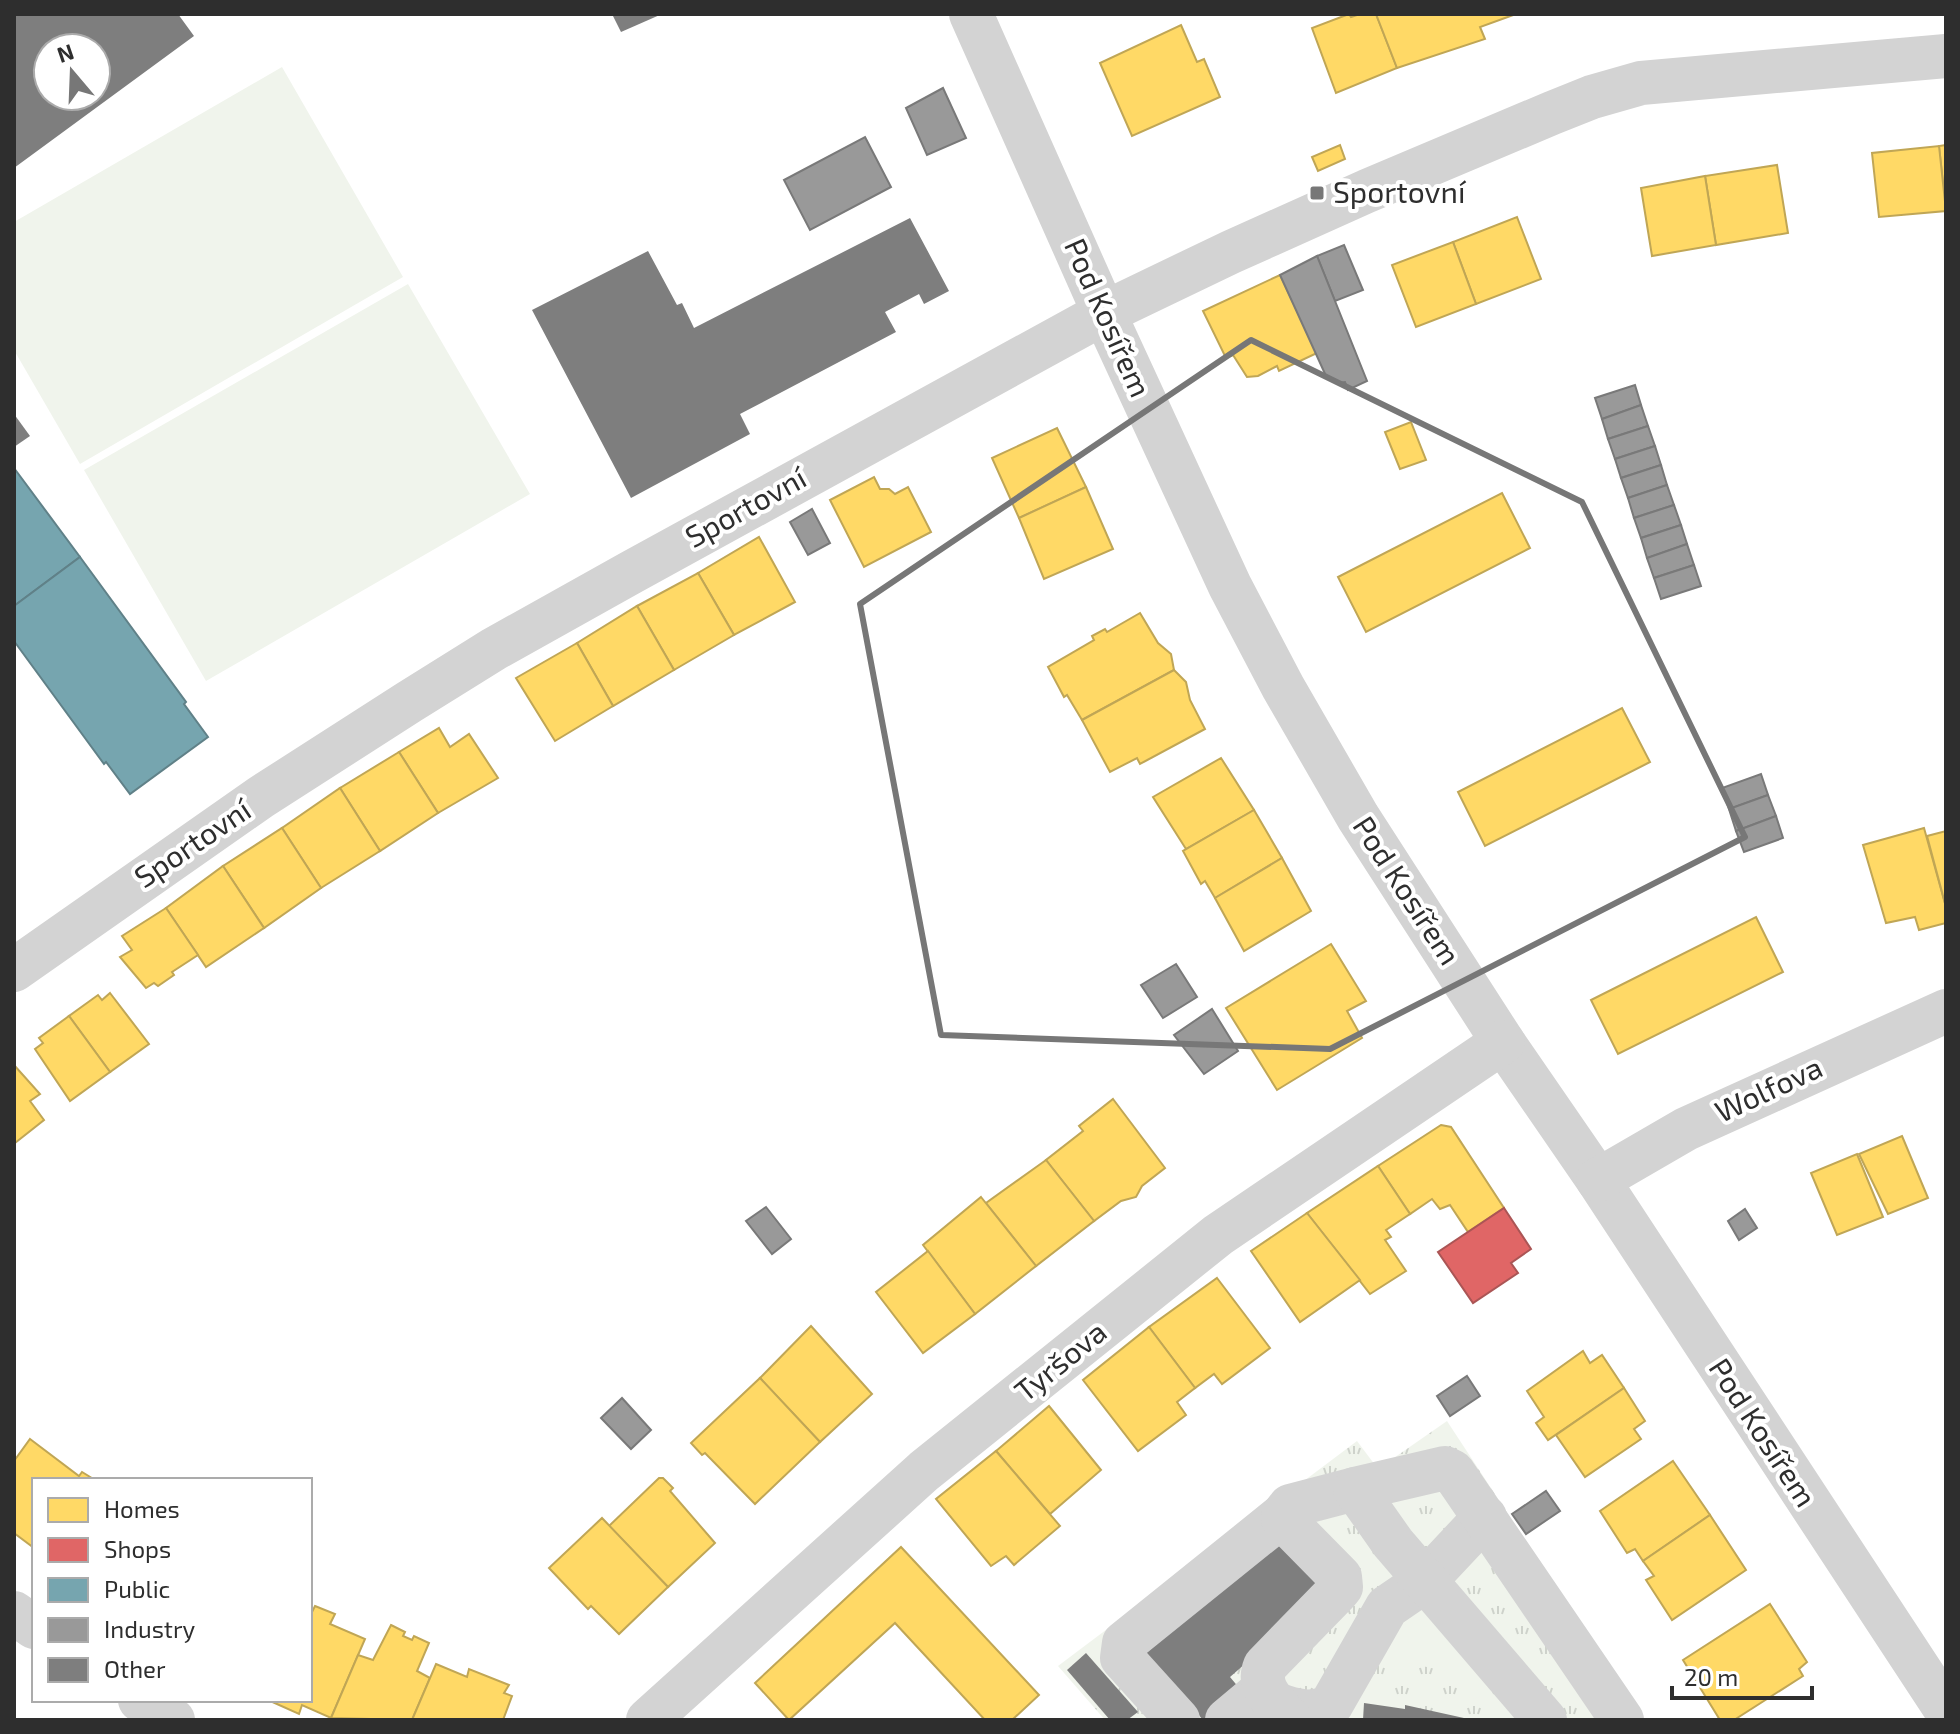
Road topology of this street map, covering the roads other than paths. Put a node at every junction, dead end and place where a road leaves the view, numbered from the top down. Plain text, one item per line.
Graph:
1 (971, 14) edge
2 (1946, 56) edge
3 (1104, 313) junction
4 (14, 970) edge
5 (1946, 1011) edge
6 (1503, 1042) junction
7 (1598, 1180) junction
8 (1355, 1489) junction
9 (1283, 1515) junction
10 (1485, 1517) junction
11 (1425, 1581) junction
12 (14, 1613) edge
13 (32, 1626) edge
14 (1574, 1650) junction
15 (143, 1702) edge
16 (1277, 1704) edge
17 (1531, 1704) edge
18 (1941, 1709) edge
19 (1327, 1712) edge
20 (173, 1720) edge
21 (648, 1720) edge
22 (1178, 1720) edge
23 (1227, 1720) edge
24 (1622, 1720) edge

1 - 3 street, Pod Kosířem
2 - 3 street, Sportovní
3 - 4 street, Sportovní
3 - 6 street, Pod Kosířem
5 - 7 street, Wolfova
6 - 7 street, Pod Kosířem
6 - 21 street, Tyršova
7 - 18 street, Pod Kosířem
8 - 9 street
8 - 10 street
8 - 11 street
9 - 16 street
9 - 22 street
10 - 11 street
10 - 14 street
11 - 17 street
11 - 19 street
12 - 13 street
14 - 17 street
14 - 24 street
15 - 20 street
16 - 19 street
16 - 23 street

